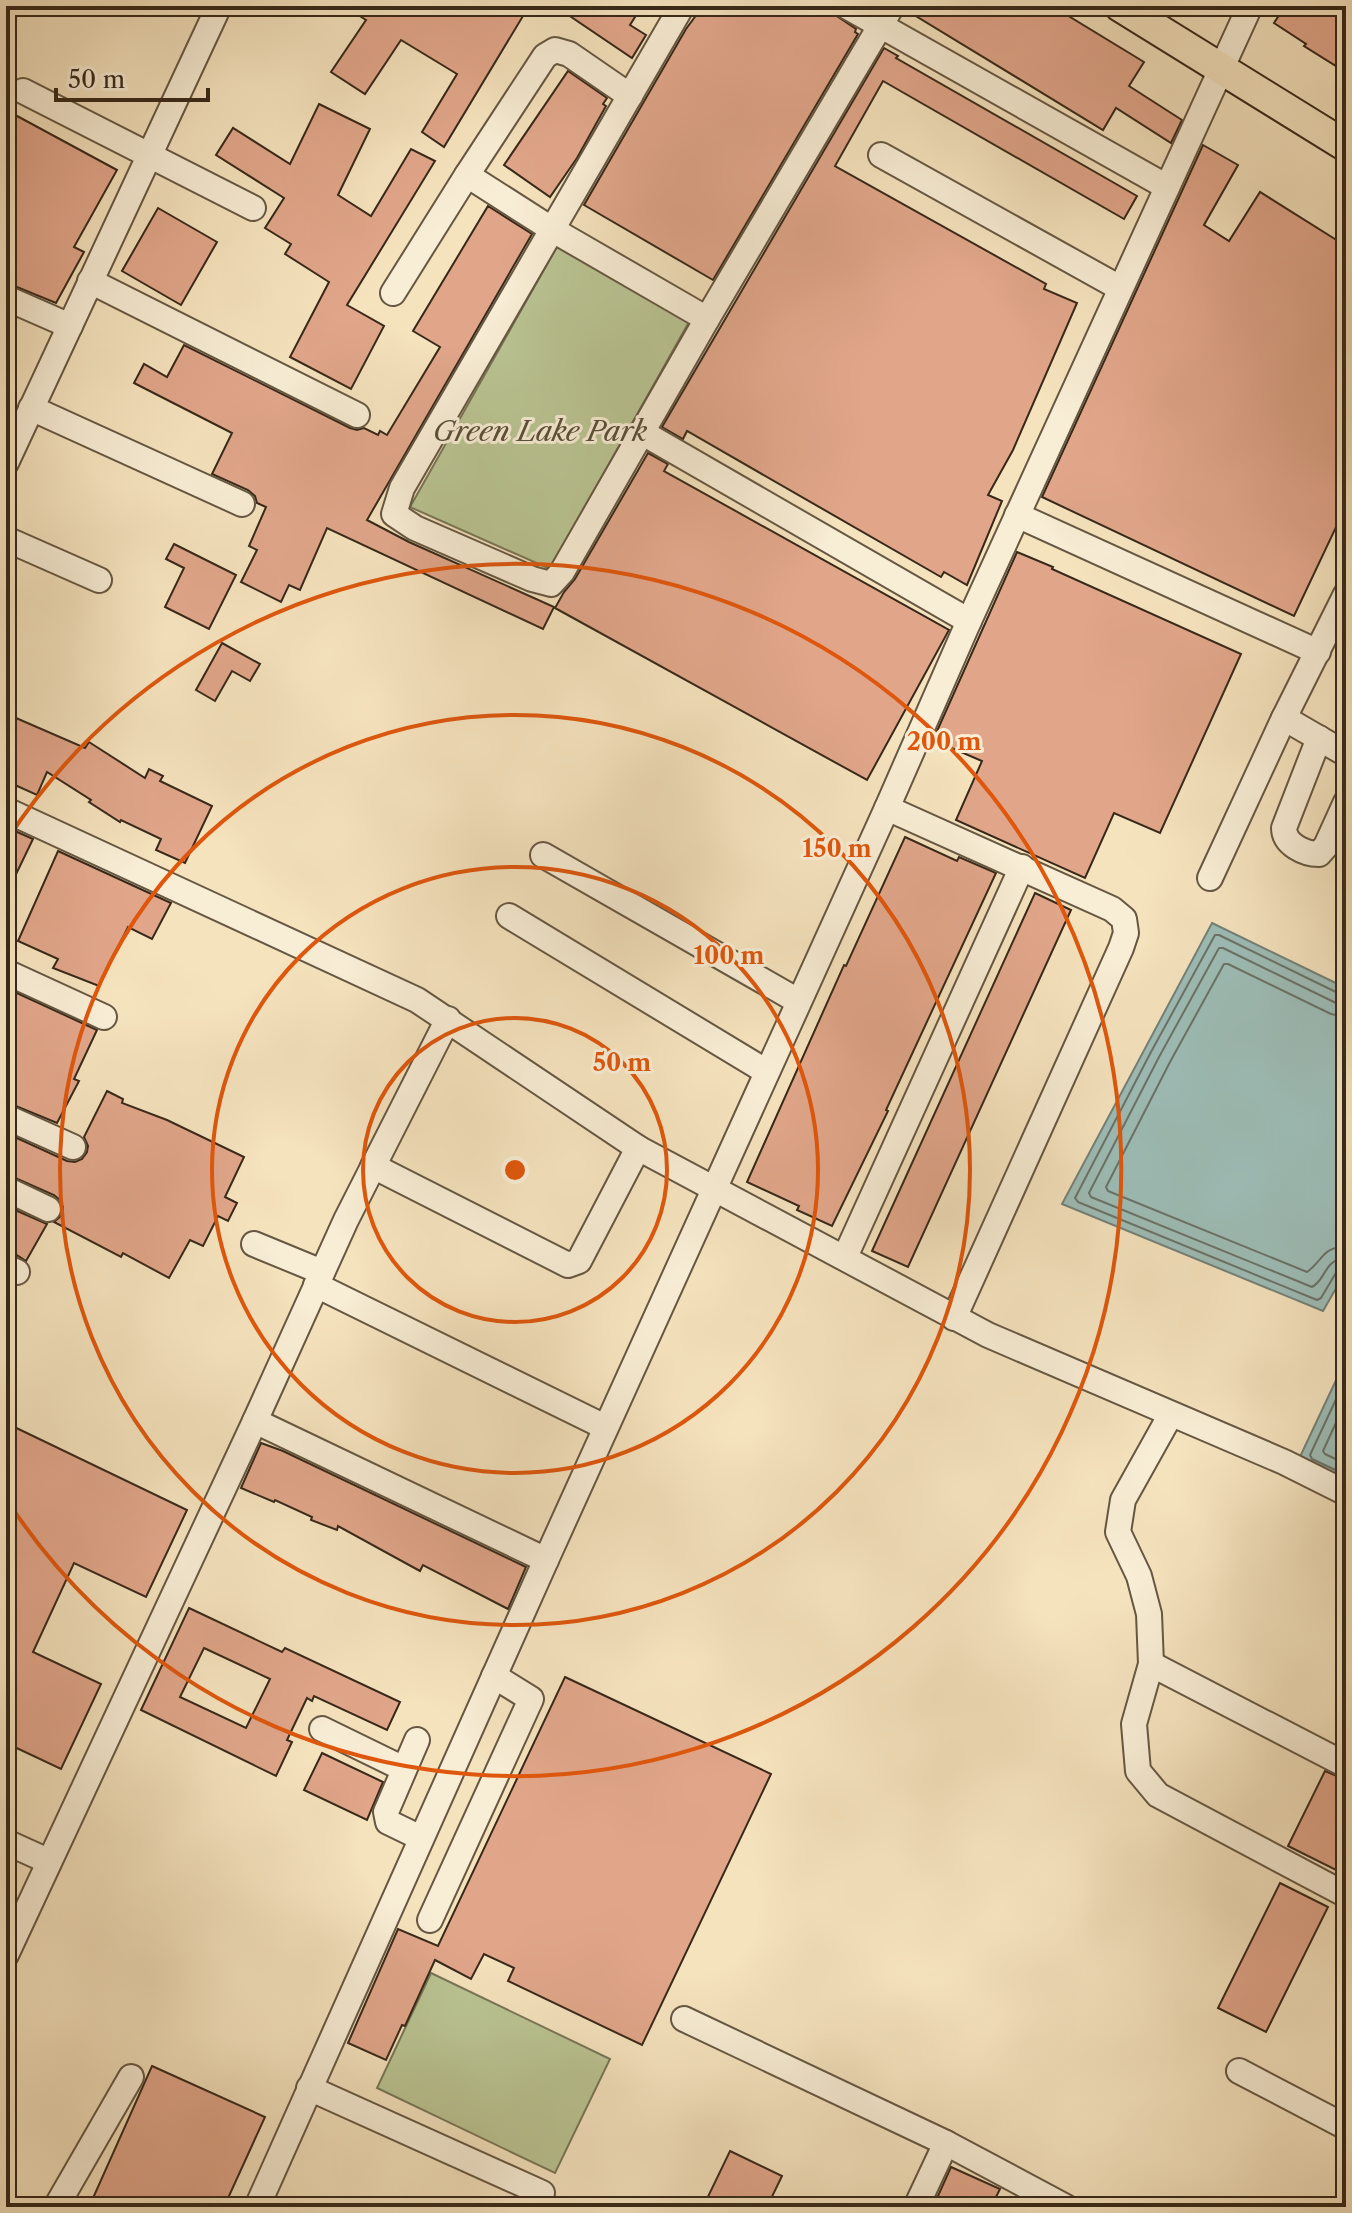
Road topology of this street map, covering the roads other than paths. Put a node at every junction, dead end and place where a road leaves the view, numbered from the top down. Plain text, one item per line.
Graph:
1 (219, 6) edge
2 (682, 6) edge
3 (846, 6) edge
4 (1120, 6) edge
5 (1250, 6) edge
6 (887, 16) edge
7 (1221, 68) junction
8 (23, 91) dead end
9 (630, 96) junction
10 (1346, 146) edge
11 (150, 154) junction
12 (881, 155) dead end
13 (467, 175) junction
14 (1167, 187) junction
15 (253, 208) dead end
16 (553, 230) junction
17 (90, 281) junction
18 (1120, 288) junction
19 (393, 293) dead end
20 (6, 298) edge
21 (707, 319) junction
22 (70, 326) junction
23 (31, 408) junction
24 (357, 415) dead end
25 (643, 433) junction
26 (6, 463) edge
27 (242, 504) dead end
28 (1017, 515) junction
29 (6, 539) edge
30 (99, 580) dead end
31 (1346, 594) edge
32 (969, 621) junction
33 (1318, 652) junction
34 (1284, 718) junction
35 (1319, 738) junction
36 (1346, 754) edge
37 (1346, 802) edge
38 (887, 808) junction
39 (6, 810) edge
40 (543, 855) dead end
41 (1022, 867) junction
42 (1210, 878) dead end
43 (509, 916) dead end
44 (6, 972) edge
45 (798, 1001) junction
46 (104, 1017) dead end
47 (448, 1019) junction
48 (767, 1072) junction
49 (6, 1117) edge
50 (73, 1147) dead end
51 (638, 1148) junction
52 (373, 1166) junction
53 (714, 1187) junction
54 (6, 1189) edge
55 (48, 1209) dead end
56 (254, 1244) dead end
57 (845, 1257) junction
58 (319, 1279) junction
59 (954, 1318) junction
60 (1171, 1414) junction
61 (255, 1421) junction
62 (605, 1427) junction
63 (1346, 1493) edge
64 (546, 1560) junction
65 (1151, 1664) junction
66 (494, 1676) junction
67 (322, 1729) dead end
68 (417, 1740) dead end
69 (1346, 1765) edge
70 (404, 1769) junction
71 (421, 1838) junction
72 (6, 1842) edge
73 (48, 1861) junction
74 (1346, 1895) edge
75 (430, 1920) dead end
76 (6, 1955) edge
77 (684, 2019) dead end
78 (1239, 2071) dead end
79 (131, 2077) dead end
80 (309, 2088) junction
81 (1346, 2127) edge
82 (946, 2143) junction
83 (542, 2193) dead end
84 (56, 2207) edge
85 (257, 2207) edge
86 (916, 2207) edge
87 (1066, 2207) edge

1 - 11 street
2 - 9 street
3 - 6 street
4 - 7 main road
5 - 7 street
6 - 14 street
6 - 21 street
7 - 10 main road
7 - 14 street
8 - 11 street
9 - 13 street
9 - 16 street
11 - 15 street
11 - 17 street
12 - 18 street
13 - 16 street
13 - 19 street
14 - 18 street
16 - 21 street
16 - 25 street
17 - 22 street
17 - 24 street
18 - 28 street
20 - 22 street
21 - 25 street
22 - 23 street
23 - 26 street
23 - 27 street
25 - 32 street
28 - 32 street
28 - 33 street
29 - 30 street
31 - 33 street
32 - 38 street
33 - 34 street
34 - 35 street
34 - 42 street
35 - 36 street
35 - 37 street
38 - 41 street
38 - 45 street
39 - 47 street
40 - 45 street
41 - 57 street
41 - 59 street
43 - 48 street
44 - 46 street
45 - 48 street
47 - 51 street
47 - 52 street
48 - 53 street
49 - 50 street
51 - 52 street
51 - 53 street
52 - 58 street
53 - 57 street
53 - 62 street
54 - 55 street
56 - 58 street
57 - 59 street
58 - 61 street
58 - 62 street
59 - 60 street
60 - 63 street
60 - 65 street
61 - 64 street
61 - 73 street
62 - 64 street
64 - 66 street
65 - 69 street
65 - 74 street
66 - 71 street
66 - 75 street
67 - 70 street
68 - 70 street
70 - 71 street
71 - 80 street
72 - 73 street
73 - 76 street
77 - 82 street
78 - 81 street
79 - 84 street
80 - 83 street
80 - 85 street
82 - 86 street
82 - 87 street

